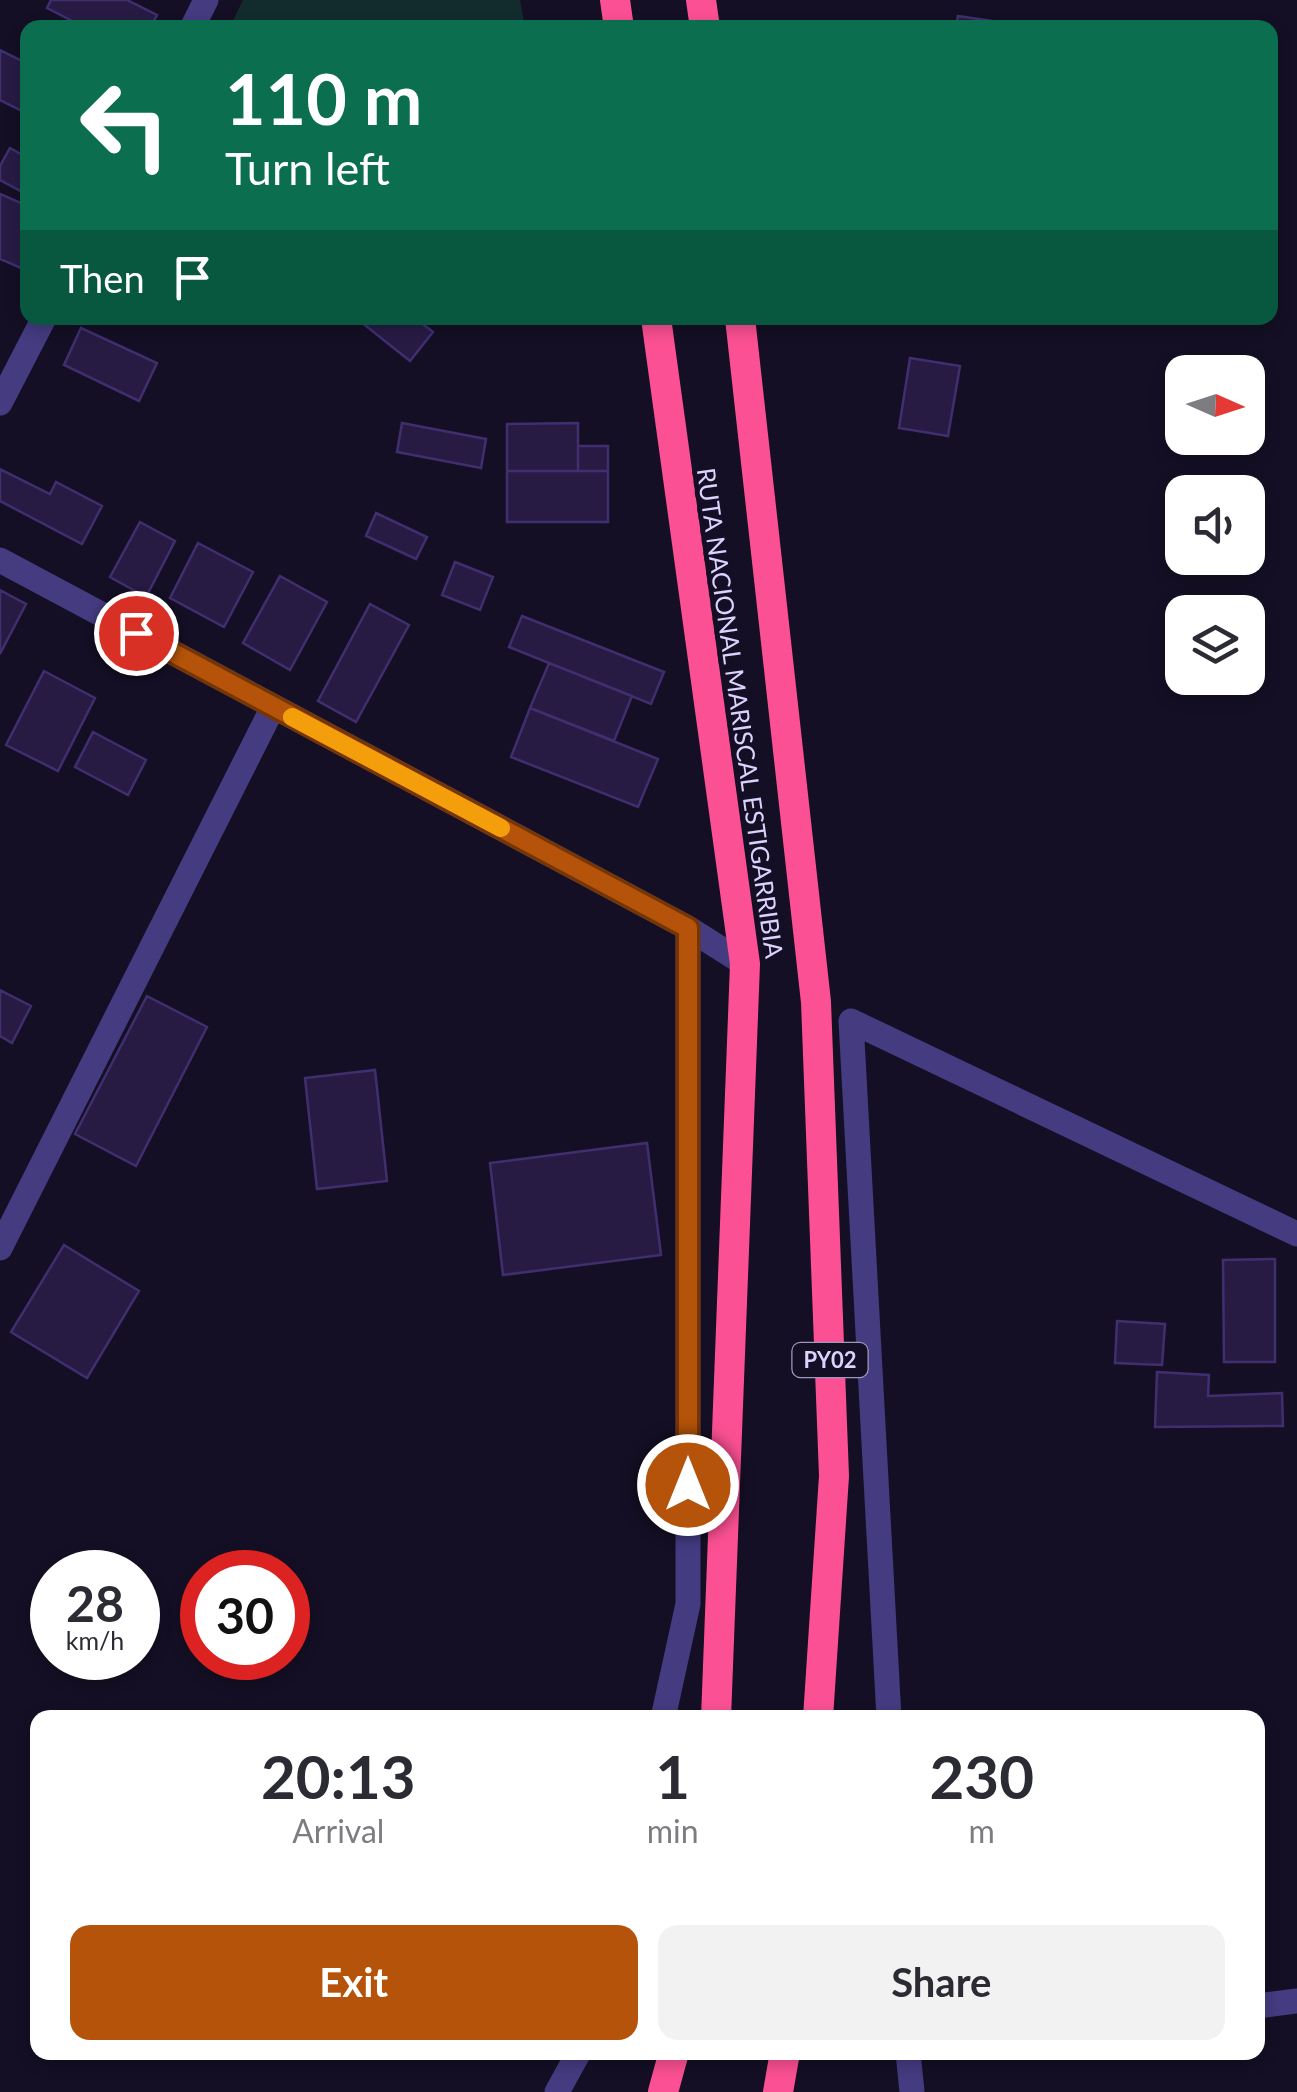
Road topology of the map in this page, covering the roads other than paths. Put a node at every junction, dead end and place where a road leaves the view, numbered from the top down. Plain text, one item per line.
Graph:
1 (40, 325) edge
2 (657, 325) edge
3 (741, 325) edge
4 (0, 403) edge
5 (0, 560) edge
6 (273, 707) junction
7 (688, 928) junction
8 (745, 964) junction
9 (1297, 1234) edge
10 (0, 1248) edge
11 (665, 1710) edge
12 (716, 1710) edge
13 (819, 1710) edge
14 (889, 1710) edge
15 (1297, 2001) edge
16 (1265, 2005) edge
17 (574, 2060) edge
18 (672, 2060) edge
19 (784, 2060) edge
20 (909, 2060) edge
21 (557, 2092) edge
22 (663, 2092) edge
23 (778, 2092) edge
24 (912, 2092) edge

1 - 4 street
2 - 8 highway, RUTA NACIONAL MARISCAL ESTIGARRIBIA
3 - 13 highway, RUTA NACIONAL MARISCAL ESTIGARRIBIA / PY02
5 - 6 street
6 - 7 street
6 - 10 street
7 - 8 street
7 - 11 street
8 - 12 highway, RUTA NACIONAL MARISCAL ESTIGARRIBIA
9 - 14 street
15 - 16 street
17 - 21 street
18 - 22 highway
19 - 23 highway
20 - 24 street

